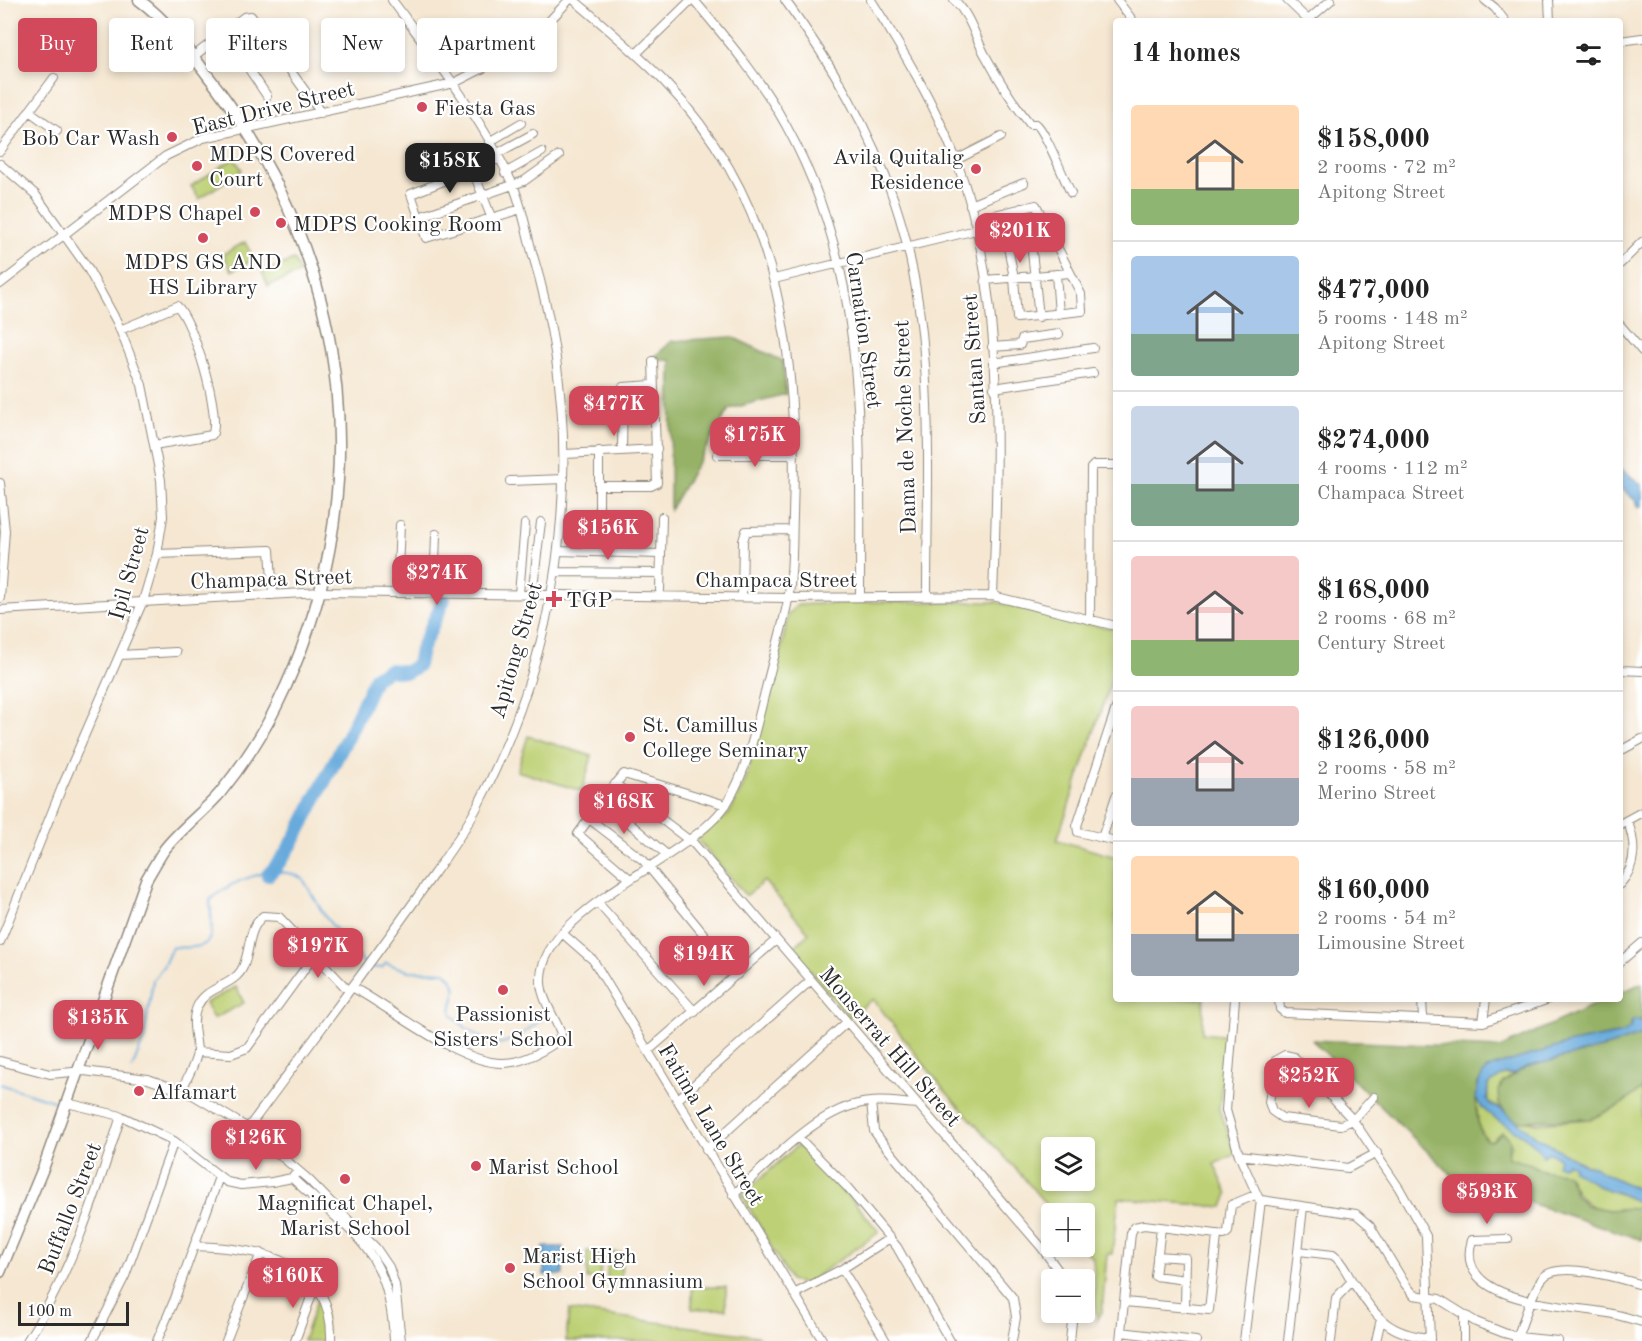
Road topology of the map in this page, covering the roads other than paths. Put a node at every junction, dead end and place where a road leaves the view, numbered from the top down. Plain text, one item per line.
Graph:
1 (139, 0) edge
2 (392, 0) edge
3 (569, 0) edge
4 (574, 0) edge
5 (693, 0) edge
6 (785, 0) edge
7 (871, 0) edge
8 (954, 0) edge
9 (1116, 0) edge
10 (1331, 0) edge
11 (1485, 0) edge
12 (1549, 0) edge
13 (1288, 1) edge
14 (160, 18) edge
15 (1131, 18) edge
16 (1305, 18) edge
17 (1309, 18) edge
18 (1502, 18) edge
19 (1550, 18) edge
20 (1642, 38) edge
21 (1623, 41) edge
22 (206, 47) edge
23 (639, 54) junction
24 (194, 56) joint
25 (251, 72) edge
26 (292, 72) edge
27 (54, 78) dead end
28 (454, 83) junction
29 (267, 96) dead end
30 (29, 111) junction
31 (321, 113) junction
32 (521, 123) dead end
33 (246, 128) junction
34 (57, 131) dead end
35 (533, 134) dead end
36 (1001, 136) dead end
37 (489, 142) junction
38 (0, 151) edge
39 (542, 152) dead end
40 (559, 156) dead end
41 (497, 157) junction
42 (956, 160) junction
43 (0, 164) edge
44 (473, 171) junction
45 (506, 173) junction
46 (1024, 183) dead end
47 (513, 184) junction
48 (1071, 193) dead end
49 (482, 195) junction
50 (970, 205) junction
51 (1021, 208) junction
52 (521, 209) junction
53 (1002, 214) junction
54 (419, 217) junction
55 (492, 219) junction
56 (974, 220) junction
57 (976, 231) junction
58 (64, 234) junction
59 (1642, 242) edge
60 (907, 246) junction
61 (1623, 261) edge
62 (841, 262) junction
63 (1070, 273) junction
64 (1056, 274) junction
65 (1035, 276) junction
66 (1014, 278) junction
67 (774, 279) junction
68 (985, 280) junction
69 (0, 284) edge
70 (1059, 314) junction
71 (1039, 317) junction
72 (1623, 329) edge
73 (120, 330) junction
74 (1059, 334) dead end
75 (992, 347) junction
76 (1094, 348) dead end
77 (1642, 351) edge
78 (653, 361) dead end
79 (993, 363) junction
80 (1094, 373) dead end
81 (653, 385) junction
82 (994, 388) junction
83 (154, 445) junction
84 (657, 449) junction
85 (622, 450) junction
86 (599, 451) junction
87 (565, 454) junction
88 (717, 455) dead end
89 (794, 455) junction
90 (1113, 465) edge
91 (564, 479) junction
92 (510, 481) dead end
93 (0, 483) edge
94 (601, 486) junction
95 (662, 517) dead end
96 (541, 522) dead end
97 (599, 522) dead end
98 (525, 524) dead end
99 (400, 525) dead end
100 (792, 530) junction
101 (436, 534) dead end
102 (559, 551) junction
103 (157, 554) junction
104 (659, 554) junction
105 (556, 572) junction
106 (660, 573) junction
107 (660, 590) dead end
108 (321, 592) junction
109 (397, 592) junction
110 (434, 593) junction
111 (519, 594) junction
112 (273, 595) junction
113 (532, 595) junction
114 (553, 596) junction
115 (927, 596) junction
116 (993, 596) junction
117 (742, 597) junction
118 (860, 597) junction
119 (0, 598) edge
120 (788, 598) junction
121 (143, 601) junction
122 (0, 610) edge
123 (1090, 620) junction
124 (1113, 625) edge
125 (176, 652) dead end
126 (120, 656) junction
127 (1623, 670) edge
128 (1638, 671) edge
129 (1623, 676) edge
130 (1112, 735) edge
131 (1642, 739) edge
132 (1623, 749) edge
133 (609, 792) junction
134 (726, 805) junction
135 (1113, 813) edge
136 (1642, 813) edge
137 (588, 818) junction
138 (1624, 822) edge
139 (1102, 838) junction
140 (687, 839) junction
141 (1113, 840) edge
142 (664, 852) junction
143 (648, 866) junction
144 (630, 879) junction
145 (1623, 880) edge
146 (598, 903) junction
147 (562, 933) junction
148 (775, 940) junction
149 (0, 942) edge
150 (1642, 943) edge
151 (314, 956) junction
152 (1623, 959) edge
153 (737, 975) junction
154 (810, 981) junction
155 (350, 989) junction
156 (1235, 1002) edge
157 (1279, 1002) edge
158 (1422, 1002) edge
159 (1486, 1002) edge
160 (1540, 1002) edge
161 (695, 1011) junction
162 (1423, 1019) junction
163 (848, 1022) junction
164 (1483, 1022) junction
165 (648, 1051) junction
166 (197, 1052) junction
167 (0, 1061) edge
168 (76, 1071) junction
169 (182, 1090) junction
170 (1374, 1097) dead end
171 (677, 1100) junction
172 (871, 1102) junction
173 (67, 1103) junction
174 (918, 1104) junction
175 (121, 1116) junction
176 (1353, 1120) junction
177 (248, 1128) junction
178 (799, 1138) junction
179 (174, 1141) junction
180 (706, 1150) junction
181 (1377, 1154) junction
182 (1239, 1155) junction
183 (295, 1174) junction
184 (219, 1177) junction
185 (733, 1196) junction
186 (1258, 1197) junction
187 (1303, 1207) junction
188 (1161, 1228) junction
189 (1217, 1236) junction
190 (890, 1238) junction
191 (1508, 1239) dead end
192 (194, 1246) junction
193 (1299, 1251) junction
194 (261, 1253) junction
195 (1157, 1256) junction
196 (842, 1269) junction
197 (1057, 1269) edge
198 (0, 1272) edge
199 (1186, 1280) junction
200 (1352, 1281) junction
201 (1642, 1285) edge
202 (315, 1286) junction
203 (794, 1294) junction
204 (1428, 1298) junction
205 (1125, 1302) junction
206 (1533, 1302) junction
207 (1185, 1307) junction
208 (1464, 1316) junction
209 (1381, 1319) junction
210 (1642, 1322) edge
211 (1071, 1323) edge
212 (1121, 1337) edge
213 (1517, 1339) edge
214 (1430, 1340) edge
215 (27, 1341) edge
216 (92, 1341) edge
217 (157, 1341) edge
218 (226, 1341) edge
219 (295, 1341) edge
220 (332, 1341) edge
221 (394, 1341) edge
222 (401, 1341) edge
223 (823, 1341) edge
224 (886, 1341) edge
225 (950, 1341) edge
226 (1012, 1341) edge
227 (1070, 1341) edge
228 (1196, 1341) edge
229 (1244, 1341) edge
230 (1288, 1341) edge
231 (1331, 1341) edge
232 (1376, 1341) edge
233 (1464, 1341) edge
234 (1553, 1341) edge
235 (1558, 1341) edge

1 - 14 main road
2 - 28 street, Apitong Street
3 - 28 street, East Drive Street
4 - 23 street
5 - 23 street
5 - 62 street, Carnation Street
6 - 60 street, Dama de Noche Street
7 - 42 street, Santan Street
8 - 48 street
9 - 15 street
10 - 17 street
11 - 18 street
12 - 19 street
13 - 16 street
20 - 21 street
22 - 24 street
23 - 67 street
24 - 33 main road
25 - 29 street
26 - 31 street
27 - 30 street
28 - 31 street, East Drive Street
28 - 37 street, Apitong Street
30 - 34 street
30 - 38 street
31 - 33 street, East Drive Street
32 - 37 street
33 - 58 street, East Drive Street
33 - 108 main road
35 - 41 street
36 - 42 street
37 - 41 street, Apitong Street
39 - 45 street
40 - 47 street
41 - 44 street
41 - 45 street, Apitong Street
42 - 50 street, Santan Street
43 - 58 street, Ipil Street
44 - 49 street
44 - 54 street
45 - 47 street, Apitong Street
46 - 50 street
47 - 49 street
47 - 52 street, Apitong Street
49 - 54 street
49 - 55 street
50 - 56 street, Santan Street
51 - 53 street
51 - 63 street
51 - 65 street
52 - 55 street
52 - 87 street, Apitong Street
53 - 56 street
53 - 66 street
54 - 55 street
56 - 57 street, Santan Street
57 - 60 street
57 - 68 street, Santan Street
58 - 69 street, East Drive Street
58 - 73 street, Ipil Street
59 - 61 street
60 - 62 street
60 - 115 street, Dama de Noche Street
62 - 67 street
62 - 118 street, Carnation Street
63 - 64 street
63 - 70 street
64 - 65 street
64 - 70 street
65 - 66 street
65 - 71 street
66 - 68 street
66 - 71 street
67 - 89 street
68 - 75 street, Santan Street
70 - 71 street
72 - 77 street
73 - 83 street, Ipil Street
73 - 83 street
74 - 75 street
75 - 79 street, Santan Street
76 - 79 street
78 - 81 street
79 - 82 street, Santan Street
80 - 82 street
81 - 84 street
81 - 85 street
82 - 116 street, Santan Street
83 - 103 street, Ipil Street
84 - 85 street
84 - 94 street
85 - 86 street
86 - 87 street
86 - 94 street
87 - 91 street, Apitong Street
88 - 89 street
89 - 100 street
90 - 123 street
91 - 92 street
91 - 102 street, Apitong Street
93 - 119 street
94 - 97 street
95 - 104 street
96 - 113 street
98 - 111 street
99 - 109 street
100 - 117 street
100 - 120 street
101 - 110 street
102 - 104 street
102 - 105 street, Apitong Street
103 - 112 street
103 - 121 street, Ipil Street
104 - 106 street
105 - 106 street
105 - 114 street, Apitong Street
106 - 107 street
108 - 109 street, Champaca Street
108 - 112 street, Champaca Street
108 - 168 main road
109 - 110 street, Champaca Street
110 - 111 street, Champaca Street
111 - 113 street, Champaca Street
112 - 121 street, Champaca Street
113 - 114 street, Champaca Street
114 - 117 street, Champaca Street
114 - 155 street, Apitong Street
115 - 116 street, Champaca Street
115 - 118 street, Champaca Street
116 - 123 street, Champaca Street
117 - 120 street, Champaca Street
118 - 120 street, Champaca Street
120 - 134 street
121 - 122 street, Champaca Street
121 - 126 street, Ipil Street
123 - 124 street, Champaca Street
125 - 126 street
126 - 149 street, Ipil Street
127 - 128 street
128 - 129 street
130 - 139 street
131 - 132 street
133 - 134 street
133 - 137 street
133 - 140 street, Monserrat Hill Street
133 - 142 street
134 - 140 street
135 - 139 street
136 - 138 street
137 - 143 street
137 - 144 street
138 - 145 street
139 - 141 street
140 - 142 street
140 - 148 street, Monserrat Hill Street
142 - 143 street
143 - 144 street
143 - 153 street
144 - 146 street
146 - 147 street
146 - 161 street
147 - 155 street
147 - 165 street, Fatima Lane Street
148 - 153 street
148 - 154 street, Monserrat Hill Street
150 - 152 street
151 - 155 street
151 - 166 street
151 - 166 street
153 - 161 street
154 - 163 street, Monserrat Hill Street
154 - 171 street
155 - 177 street, Apitong Street
156 - 182 street
157 - 162 street
158 - 162 street
159 - 164 street
160 - 164 street
161 - 165 street
162 - 164 street
163 - 174 street, Monserrat Hill Street
163 - 180 street
165 - 171 street, Fatima Lane Street
166 - 169 street
167 - 168 street
168 - 169 street
168 - 173 main road
169 - 177 street
170 - 176 street
171 - 180 street, Fatima Lane Street
172 - 174 street
172 - 178 street
172 - 226 street
173 - 175 street
173 - 198 main road
174 - 197 street, Monserrat Hill Street
175 - 179 street
175 - 215 street, Buffallo Street
176 - 176 street
176 - 181 street
177 - 183 street
178 - 185 street
178 - 190 street
179 - 184 street
179 - 216 street
180 - 185 street, Fatima Lane Street
181 - 182 street
181 - 204 street
182 - 186 street
183 - 184 street
183 - 221 street
183 - 222 street
184 - 192 street
185 - 203 street, Fatima Lane Street
186 - 187 street
186 - 189 street
186 - 229 street
187 - 193 street
187 - 204 street
188 - 189 street
188 - 195 street
188 - 205 street
189 - 207 street
190 - 196 street
190 - 225 street
191 - 206 street
192 - 194 street
192 - 217 street
193 - 200 street
193 - 230 street
194 - 202 street
194 - 218 street
195 - 199 street
195 - 199 street
196 - 203 street
196 - 224 street
199 - 207 street
200 - 209 street
200 - 231 street
201 - 206 street
202 - 219 street
202 - 220 street
203 - 223 street, Fatima Lane Street
204 - 208 street
204 - 214 street
205 - 207 street
205 - 212 street
206 - 210 street
206 - 213 street
208 - 213 street
208 - 233 street
209 - 214 street
209 - 232 street
211 - 227 street
212 - 228 street
213 - 234 street
234 - 235 street

